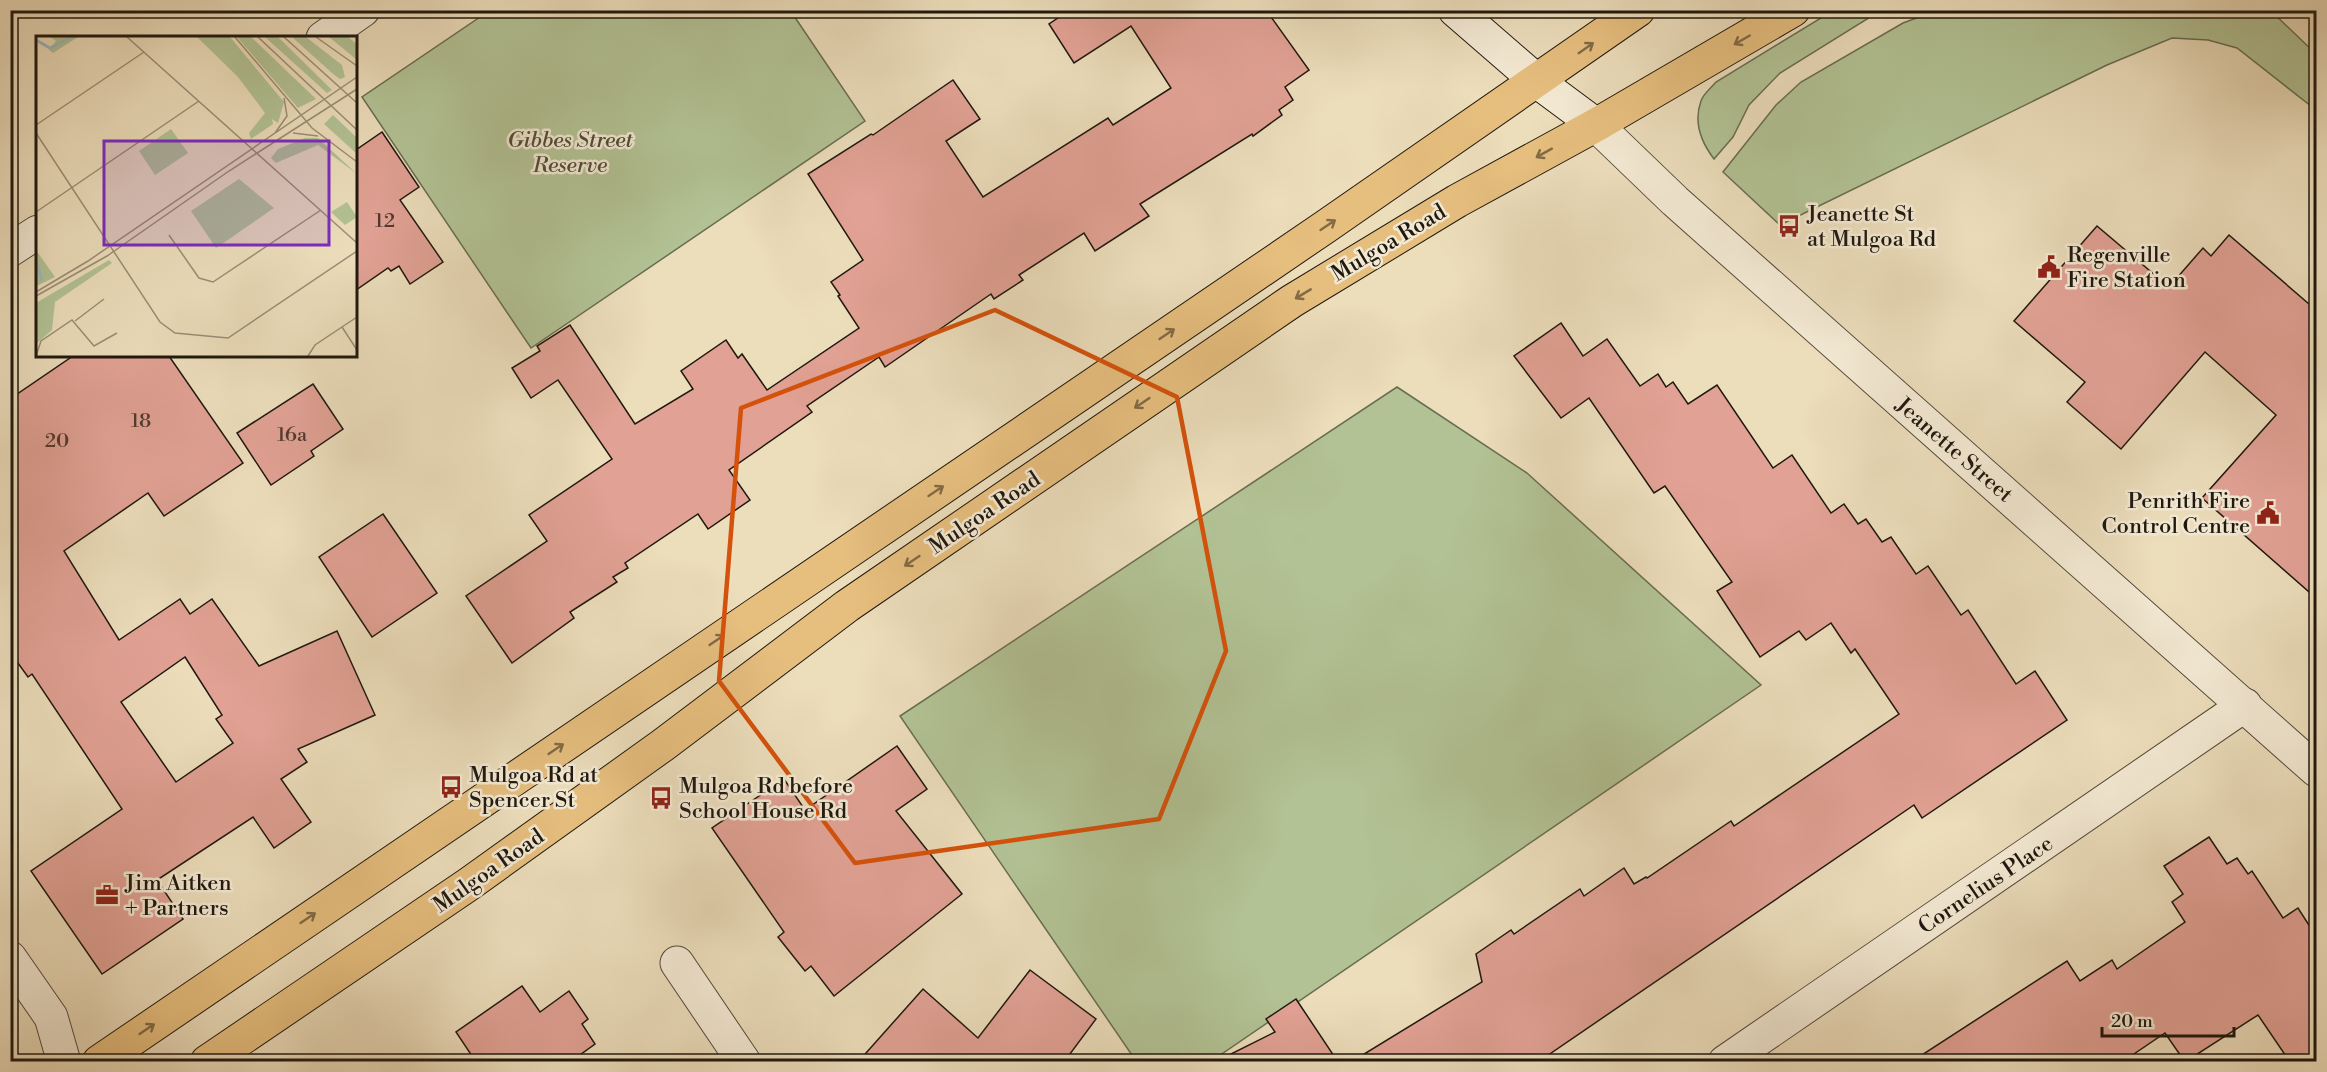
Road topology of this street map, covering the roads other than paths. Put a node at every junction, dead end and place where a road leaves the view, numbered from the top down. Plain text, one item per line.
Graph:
1 (363, 10) edge
2 (1455, 10) edge
3 (1638, 10) edge
4 (1793, 10) edge
5 (326, 36) edge
6 (1538, 81) junction
7 (1596, 125) junction
8 (36, 233) edge
9 (10, 250) edge
10 (2246, 705) junction
11 (2316, 770) edge
12 (10, 958) edge
13 (677, 963) dead end
14 (64, 1062) edge
15 (99, 1062) edge
16 (207, 1062) edge
17 (744, 1062) edge
18 (1725, 1062) edge

1 - 5 street
2 - 6 street, Jeanette Street
6 -> 3 main road, Mulgoa Road
4 -> 7 main road, Mulgoa Road
6 - 7 street, Jeanette Street
15 -> 6 main road, Mulgoa Road
7 - 10 street, Jeanette Street
7 -> 16 main road, Mulgoa Road
8 - 9 street
10 - 11 street, Jeanette Street
10 - 18 street, Cornelius Place
12 - 14 street
13 - 17 street

